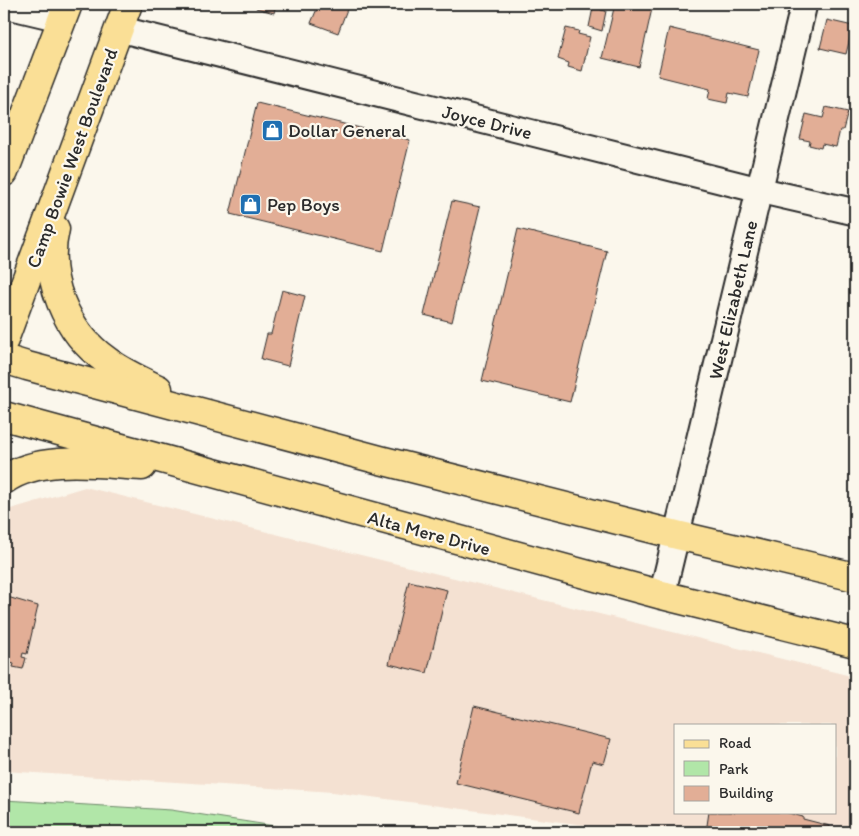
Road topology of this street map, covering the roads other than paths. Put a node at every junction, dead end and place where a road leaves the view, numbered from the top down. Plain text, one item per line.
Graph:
1 (128, 4) edge
2 (804, 4) edge
3 (4, 5) edge
4 (66, 11) edge
5 (119, 29) junction
6 (50, 53) junction
7 (78, 142) junction
8 (4, 154) edge
9 (4, 172) edge
10 (759, 190) junction
11 (855, 212) edge
12 (4, 340) edge
13 (4, 359) edge
14 (207, 413) junction
15 (4, 416) edge
16 (191, 468) junction
17 (4, 480) edge
18 (677, 534) junction
19 (855, 577) edge
20 (662, 595) junction
21 (855, 643) edge

1 - 5 main road, Camp Bowie West Boulevard
2 - 10 street, West Elizabeth Lane
3 - 4 street
4 - 6 main road
5 - 7 main road, Camp Bowie West Boulevard
5 - 10 street, Joyce Drive
6 - 8 main road
6 - 9 main road
7 - 12 main road, Camp Bowie West Boulevard
7 - 14 main road
10 - 11 street, Joyce Drive
10 - 18 street, West Elizabeth Lane
13 - 14 main road
14 - 18 main road
15 - 16 main road, Alta Mere Drive
16 - 17 main road
16 - 20 main road, Alta Mere Drive
18 - 19 main road
18 - 20 street, West Elizabeth Lane
20 - 21 main road, Alta Mere Drive

